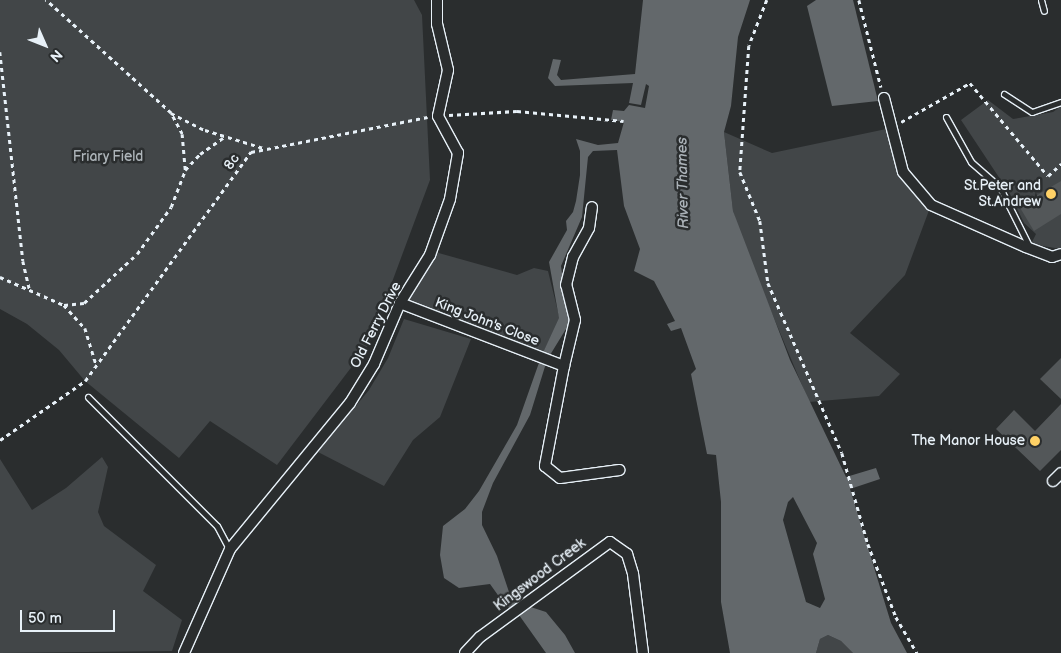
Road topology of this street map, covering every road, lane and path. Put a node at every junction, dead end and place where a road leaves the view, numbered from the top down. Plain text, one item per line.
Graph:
1 (46, 0) edge
2 (437, 0) edge
3 (767, 0) edge
4 (858, 0) edge
5 (1041, 0) edge
6 (1044, 11) dead end
7 (0, 52) edge
8 (1004, 94) dead end
9 (884, 98) joint
10 (1061, 102) edge
11 (170, 112) junction
12 (438, 116) junction
13 (946, 117) dead end
14 (624, 121) dead end
15 (891, 128) junction
16 (226, 136) junction
17 (264, 149) junction
18 (1061, 164) edge
19 (185, 170) junction
20 (592, 207) dead end
21 (1030, 248) junction
22 (1061, 254) edge
23 (0, 277) edge
24 (30, 291) junction
25 (400, 303) junction
26 (64, 305) junction
27 (96, 365) junction
28 (564, 366) junction
29 (88, 397) dead end
30 (0, 440) edge
31 (619, 470) dead end
32 (1061, 473) edge
33 (1053, 480) dead end
34 (230, 549) junction
35 (184, 653) edge
36 (465, 653) edge
37 (644, 653) edge
38 (917, 653) edge

1 - 11 path
2 - 12 street
3 - 38 path
4 - 9 path
5 - 6 lane
7 - 24 path
8 - 10 lane
9 - 15 street
11 - 16 path
11 - 19 path
12 - 14 path, 8c
12 - 17 path, 8c
12 - 25 street, Old Ferry Drive
13 - 21 lane
15 - 18 path
15 - 21 street
16 - 17 path
16 - 19 path
17 - 27 path, 8c
19 - 26 path
20 - 28 street
21 - 22 street
23 - 24 path
24 - 26 path
25 - 28 street, King John's Close
25 - 34 street, Old Ferry Drive
26 - 27 path
27 - 30 path, 8c
28 - 31 street
29 - 34 lane
32 - 33 street
34 - 35 street, Old Ferry Drive
36 - 37 street, Kingswood Creek

